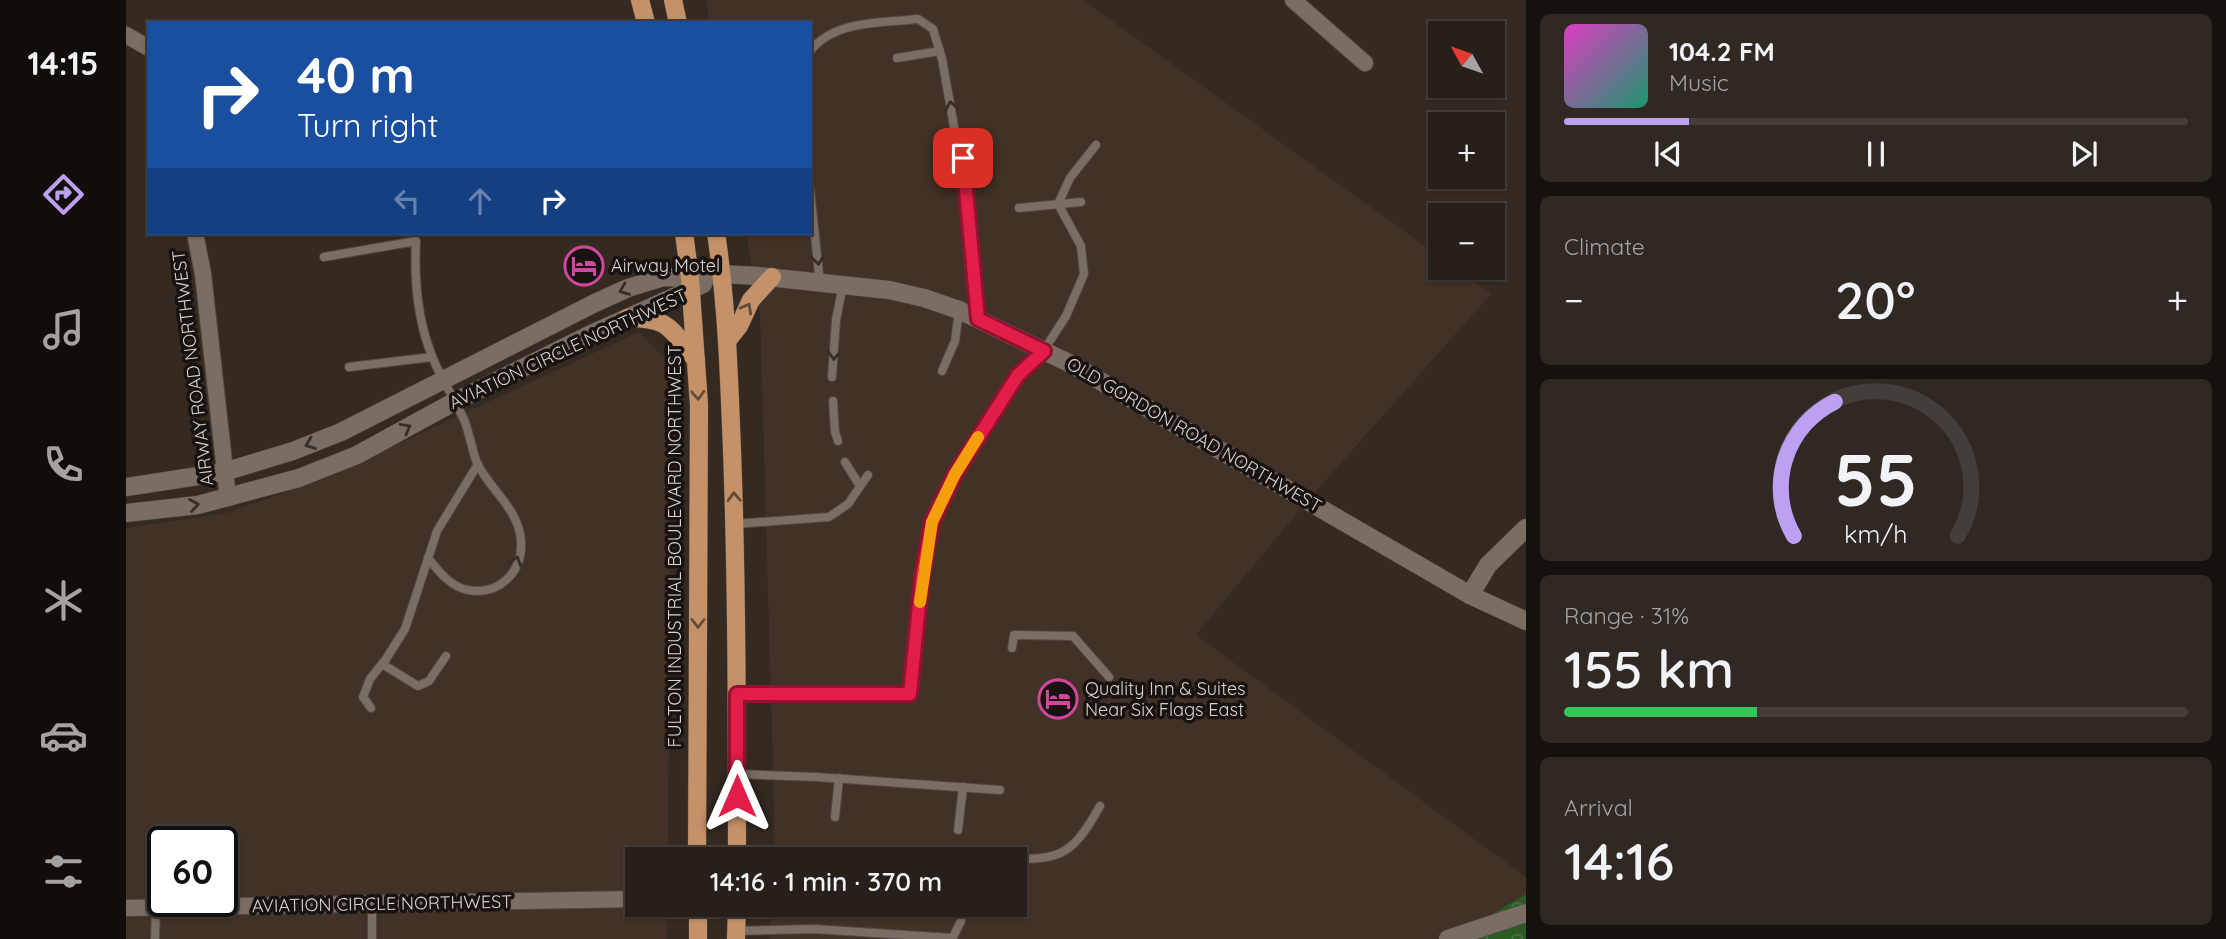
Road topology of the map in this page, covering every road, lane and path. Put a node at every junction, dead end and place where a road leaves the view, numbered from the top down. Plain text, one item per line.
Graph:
1 (640, 0) edge
2 (673, 0) edge
3 (1293, 0) edge
4 (645, 21) edge
5 (678, 21) edge
6 (126, 35) edge
7 (147, 47) edge
8 (812, 48) edge
9 (940, 51) junction
10 (897, 58) dead end
11 (1365, 63) dead end
12 (1096, 145) dead end
13 (1081, 202) dead end
14 (1058, 204) junction
15 (1019, 208) dead end
16 (812, 209) edge
17 (195, 235) edge
18 (684, 235) edge
19 (716, 235) edge
20 (324, 257) dead end
21 (722, 274) junction
22 (772, 277) junction
23 (820, 283) junction
24 (691, 284) junction
25 (843, 285) junction
26 (959, 310) junction
27 (627, 318) junction
28 (978, 319) junction
29 (727, 341) junction
30 (1044, 351) junction
31 (432, 357) junction
32 (696, 360) junction
33 (349, 367) dead end
34 (942, 370) dead end
35 (832, 377) dead end
36 (443, 381) junction
37 (833, 401) dead end
38 (454, 402) junction
39 (838, 441) dead end
40 (845, 463) dead end
41 (478, 464) junction
42 (224, 472) junction
43 (868, 475) dead end
44 (126, 486) edge
45 (860, 486) junction
46 (228, 498) junction
47 (126, 513) edge
48 (735, 524) junction
49 (1526, 528) edge
50 (428, 558) junction
51 (1470, 595) junction
52 (1526, 621) edge
53 (1012, 648) dead end
54 (446, 656) dead end
55 (382, 664) junction
56 (1109, 677) dead end
57 (737, 694) junction
58 (371, 708) dead end
59 (737, 774) junction
60 (839, 778) junction
61 (962, 787) junction
62 (1000, 790) dead end
63 (1100, 806) dead end
64 (835, 817) dead end
65 (958, 830) dead end
66 (697, 847) edge
67 (737, 847) edge
68 (1027, 859) edge
69 (625, 899) edge
70 (372, 904) junction
71 (238, 906) edge
72 (126, 908) edge
73 (147, 908) edge
74 (1526, 913) edge
75 (156, 917) edge
76 (698, 917) edge
77 (737, 917) edge
78 (961, 921) dead end
79 (736, 935) edge
80 (155, 939) edge
81 (372, 939) edge
82 (698, 939) edge
83 (952, 939) edge
84 (1448, 939) edge

1 - 4 main road
2 - 5 main road
3 - 11 street
6 - 7 street
8 - 9 lane
9 - 10 lane
28 -> 9 lane
12 - 14 lane
13 - 14 lane
14 - 15 lane
14 - 30 lane
16 -> 23 lane
17 - 42 street, AIRWAY ROAD NORTHWEST
18 - 24 main road, FULTON INDUSTRIAL BOULEVARD NORTHWEST
19 - 21 main road
20 - 31 lane
21 - 22 street, OLD GORDON ROAD NORTHWEST
21 - 24 street, AVIATION CIRCLE NORTHWEST
21 - 29 main road
22 - 23 street, OLD GORDON ROAD NORTHWEST
29 -> 22 main road
23 - 25 street, OLD GORDON ROAD NORTHWEST
24 - 27 street, AVIATION CIRCLE NORTHWEST
24 - 32 main road, FULTON INDUSTRIAL BOULEVARD NORTHWEST
24 -> 36 street, AVIATION CIRCLE NORTHWEST
25 - 26 street, OLD GORDON ROAD NORTHWEST
25 -> 35 lane
26 - 28 street, OLD GORDON ROAD NORTHWEST
26 - 34 lane
27 - 32 main road
27 - 38 street, AVIATION CIRCLE NORTHWEST
28 - 30 street, OLD GORDON ROAD NORTHWEST
48 -> 29 main road
30 - 51 street, OLD GORDON ROAD NORTHWEST
30 - 57 lane
31 - 33 lane
31 - 36 lane
32 -> 66 main road, FULTON INDUSTRIAL BOULEVARD NORTHWEST
36 - 38 lane
36 -> 42 street, AVIATION CIRCLE NORTHWEST
37 - 39 lane
38 - 41 lane
46 -> 38 street, AVIATION CIRCLE NORTHWEST
40 - 45 lane
41 - 50 lane
50 -> 41 lane
42 - 44 street, AVIATION CIRCLE NORTHWEST
42 - 46 street, AIRWAY ROAD NORTHWEST
43 - 45 lane
45 - 48 lane
47 -> 46 street, AVIATION CIRCLE NORTHWEST
48 - 57 main road
49 - 51 street
50 - 55 lane
51 - 52 street, OLD GORDON ROAD NORTHWEST
53 - 56 lane
54 - 55 lane
55 - 58 lane
57 - 59 main road
59 - 60 lane
59 - 67 main road
60 - 61 lane
60 - 64 lane
61 - 62 lane
61 - 65 lane
63 - 68 lane
69 - 70 street, AVIATION CIRCLE NORTHWEST
70 - 71 street, AVIATION CIRCLE NORTHWEST
70 - 81 lane
72 - 73 street, AVIATION CIRCLE NORTHWEST
74 - 84 street
75 - 80 lane
76 - 82 main road
77 - 79 main road
78 - 83 lane
79 - 83 lane

